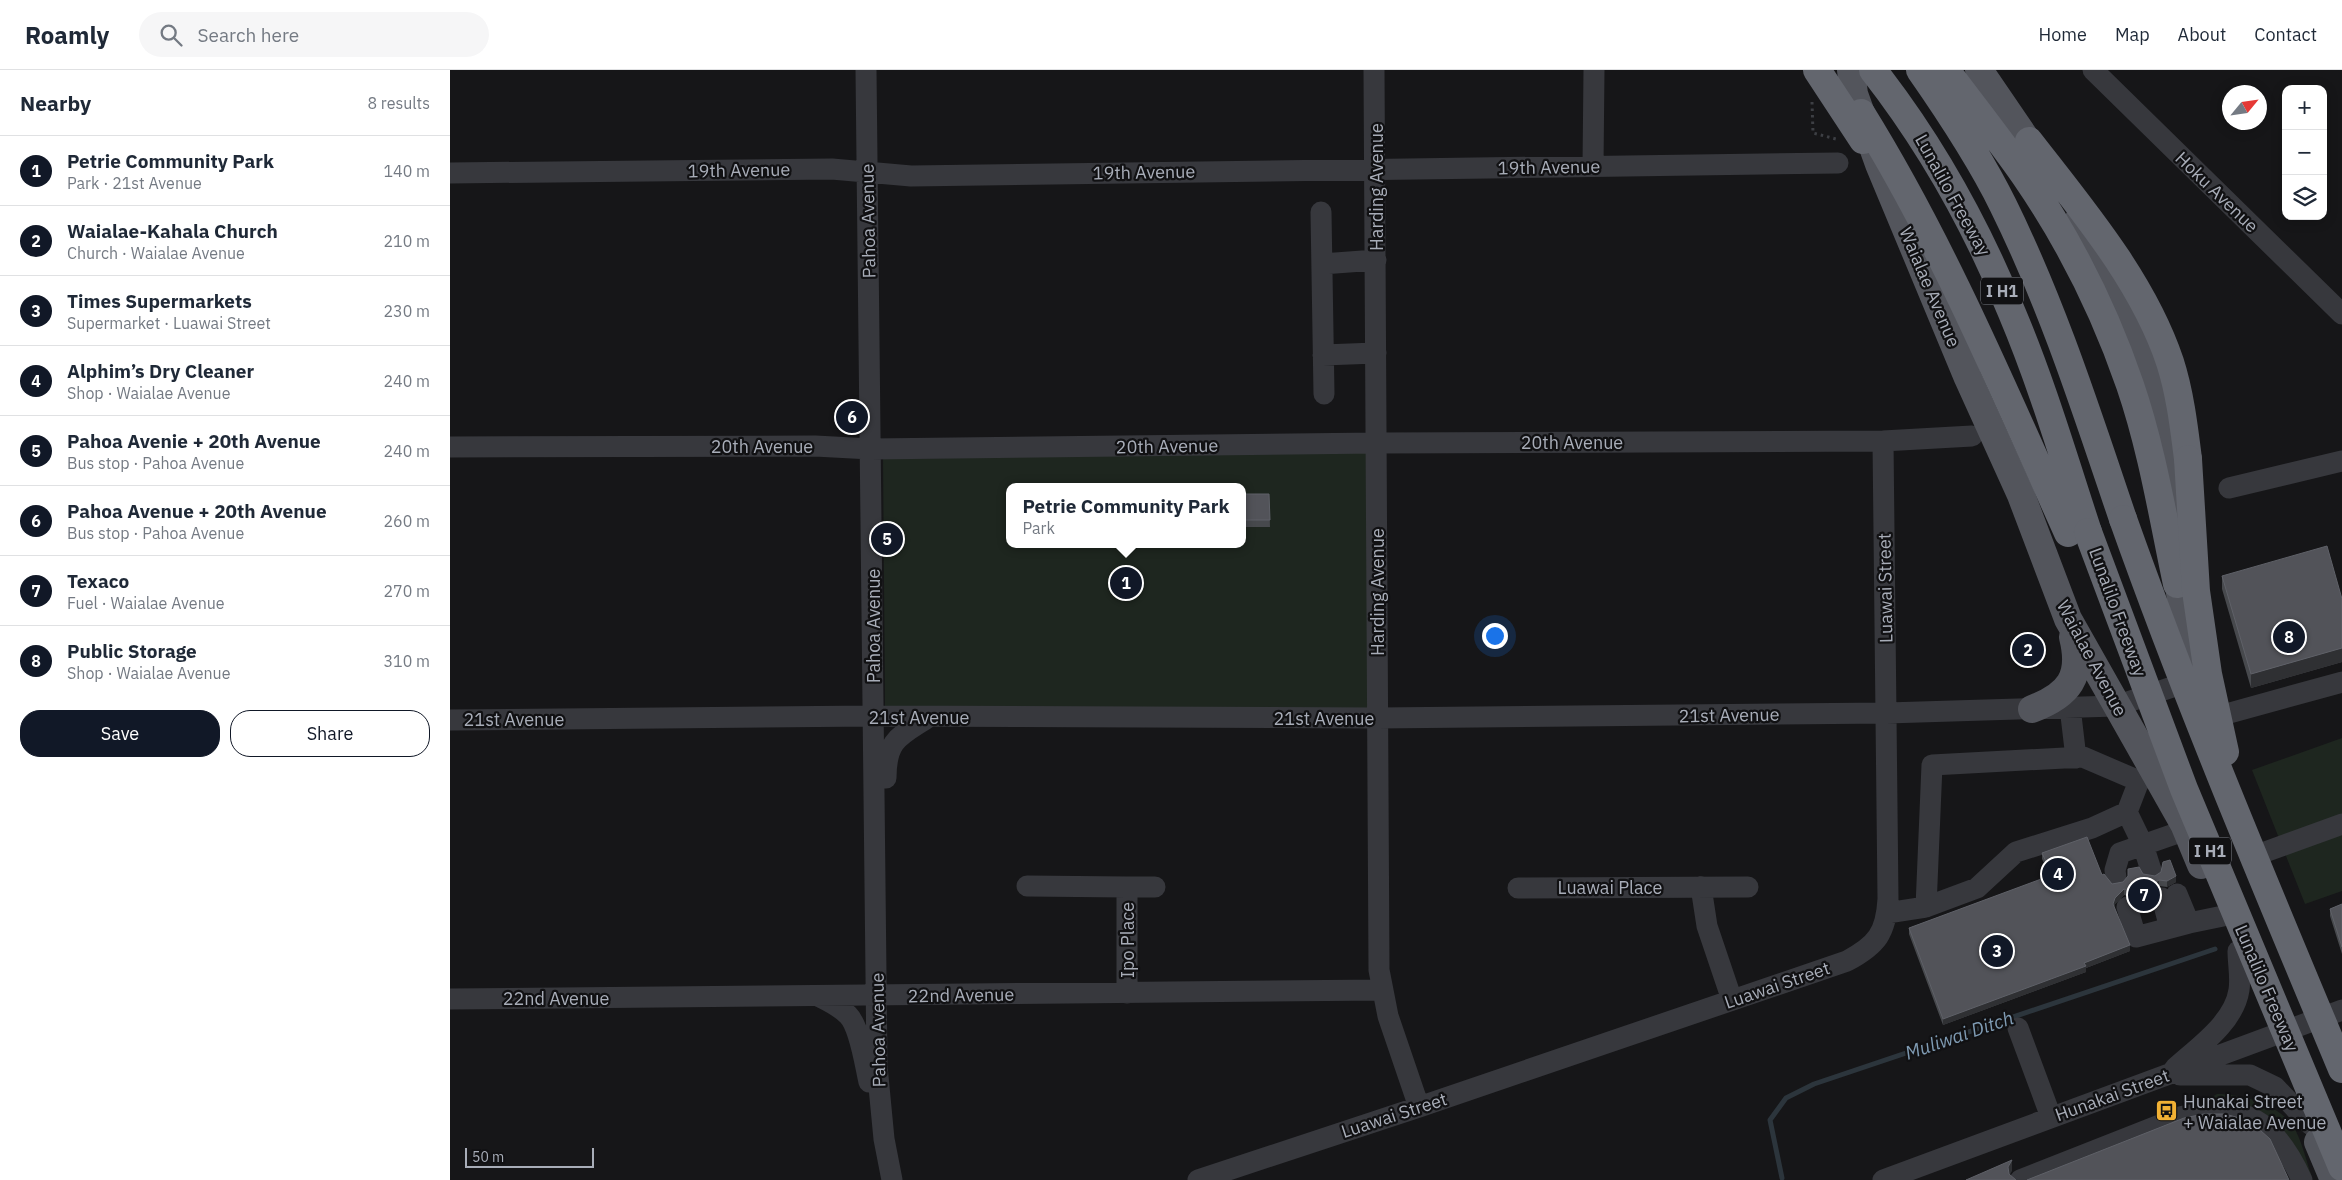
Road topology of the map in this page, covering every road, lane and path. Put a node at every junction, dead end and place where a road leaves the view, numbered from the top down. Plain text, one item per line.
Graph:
1 (866, 70) edge
2 (1374, 70) edge
3 (1594, 70) edge
4 (1817, 70) edge
5 (1873, 70) edge
6 (1920, 70) edge
7 (1946, 70) edge
8 (2093, 70) edge
9 (1986, 75) edge
10 (1855, 92) edge
11 (2028, 142) junction
12 (1838, 164) dead end
13 (1879, 164) junction
14 (1593, 166) junction
15 (1376, 168) junction
16 (867, 172) junction
17 (450, 173) edge
18 (1321, 212) dead end
19 (1376, 260) junction
20 (1322, 264) junction
21 (2342, 314) edge
22 (1376, 353) junction
23 (1323, 355) junction
24 (1324, 394) dead end
25 (1972, 436) dead end
26 (1883, 441) junction
27 (1377, 443) junction
28 (450, 448) edge
29 (871, 449) junction
30 (2342, 460) edge
31 (2229, 488) dead end
32 (2078, 532) junction
33 (2177, 584) junction
34 (2068, 619) junction
35 (2193, 680) junction
36 (2342, 682) edge
37 (2116, 706) junction
38 (2070, 707) junction
39 (2032, 709) junction
40 (1887, 713) junction
41 (873, 716) junction
42 (929, 717) junction
43 (1378, 718) junction
44 (2208, 719) junction
45 (450, 720) edge
46 (2076, 758) junction
47 (2147, 776) junction
48 (2127, 812) junction
49 (2342, 824) edge
50 (2242, 829) junction
51 (2186, 830) junction
52 (2141, 845) junction
53 (875, 846) junction
54 (2265, 852) junction
55 (1026, 886) dead end
56 (1127, 887) junction
57 (1155, 887) dead end
58 (1701, 887) junction
59 (1748, 887) dead end
60 (1518, 888) dead end
61 (2169, 896) dead end
62 (2134, 905) dead end
63 (1926, 907) junction
64 (1887, 913) junction
65 (2223, 916) junction
66 (2180, 925) junction
67 (2238, 951) junction
68 (1382, 990) junction
69 (1127, 993) junction
70 (817, 996) junction
71 (878, 996) junction
72 (450, 998) edge
73 (1732, 1000) junction
74 (2339, 1020) edge
75 (2018, 1028) dead end
76 (2276, 1036) junction
77 (2342, 1069) edge
78 (2168, 1075) junction
79 (1419, 1107) junction
80 (2051, 1117) junction
81 (2311, 1125) junction
82 (884, 1139) junction
83 (2342, 1167) edge
84 (1915, 1174) edge
85 (1888, 1179) edge
86 (892, 1180) edge
87 (1198, 1180) edge
88 (2020, 1180) edge
89 (2302, 1180) edge
90 (2334, 1180) edge

1 - 16 street, Pahoa Avenue
2 - 15 street, Harding Avenue
3 - 14 street
4 - 13 highway
5 - 32 highway, Lunalilo Freeway / I H1
6 - 50 highway, Lunalilo Freeway / I H1, bridge
7 - 33 highway
8 - 21 street, Hoku Avenue
9 - 11 main road
10 - 13 main road, Waialae Avenue
10 - 32 highway
11 - 33 main road
11 - 50 highway, bridge
12 - 14 street, 19th Avenue
13 - 34 main road, Waialae Avenue
14 - 15 street, 19th Avenue
15 - 16 street, 19th Avenue
15 - 19 street, Harding Avenue
16 - 17 street, 19th Avenue
16 - 29 street, Pahoa Avenue
18 - 20 street
19 - 20 street
19 - 22 street, Harding Avenue
20 - 23 street
22 - 23 street
22 - 27 street, Harding Avenue
23 - 24 street
25 - 26 street, 20th Avenue
26 - 27 street, 20th Avenue
26 - 40 street, Luawai Street
27 - 29 street, 20th Avenue
27 - 43 street, Harding Avenue
28 - 29 street, 20th Avenue
29 - 41 street, Pahoa Avenue
30 - 31 street
32 - 83 highway, Lunalilo Freeway / I H1, bridge
33 - 35 main road
34 - 37 main road, Waialae Avenue
34 - 39 main road
35 - 37 street, 21st Avenue
35 - 44 main road
36 - 44 street
37 - 38 street, 21st Avenue
37 - 47 main road, Waialae Avenue
38 - 39 street, 21st Avenue
38 - 46 street
39 - 40 street, 21st Avenue
40 - 43 street, 21st Avenue
40 - 64 street, Luawai Street
41 - 42 street, 21st Avenue
41 - 45 street, 21st Avenue
41 - 53 street, Pahoa Avenue
42 - 43 street, 21st Avenue
42 - 53 street
43 - 68 street, Harding Avenue
44 - 54 main road
46 - 47 street
46 - 63 street
47 - 48 street
47 - 51 main road, Waialae Avenue
48 - 52 street
48 - 63 street
49 - 54 street
50 - 77 highway, Lunalilo Freeway / I H1, bridge
51 - 52 street
51 - 65 main road, Waialae Avenue
52 - 52 street
53 - 71 street, Pahoa Avenue
54 - 74 main road
55 - 56 street, Ipo Place
56 - 57 street, Ipo Place
56 - 69 street, Ipo Place
58 - 59 street, Luawai Place
58 - 60 street, Luawai Place
58 - 73 street
61 - 66 street
62 - 66 street
63 - 64 street
64 - 73 street, Luawai Street
65 - 66 street
65 - 67 main road, Waialae Avenue
67 - 76 main road, Waialae Avenue
67 - 78 street
68 - 69 street, 22nd Avenue
68 - 79 street, Harding Avenue
69 - 71 street, 22nd Avenue
70 - 71 street, 22nd Avenue
70 - 72 street, 22nd Avenue
70 - 82 street
71 - 82 street, Pahoa Avenue
73 - 79 street, Luawai Street
74 - 76 street, Hunakai Street
75 - 80 street
76 - 78 street, Hunakai Street
76 - 81 main road, Waialae Avenue
78 - 80 street, Hunakai Street
78 - 81 street
79 - 87 street, Luawai Street
80 - 84 street, Hunakai Street
81 - 90 main road, Waialae Avenue
82 - 86 street, Pahoa Avenue
84 - 85 street, Hunakai Street
88 - 89 street

